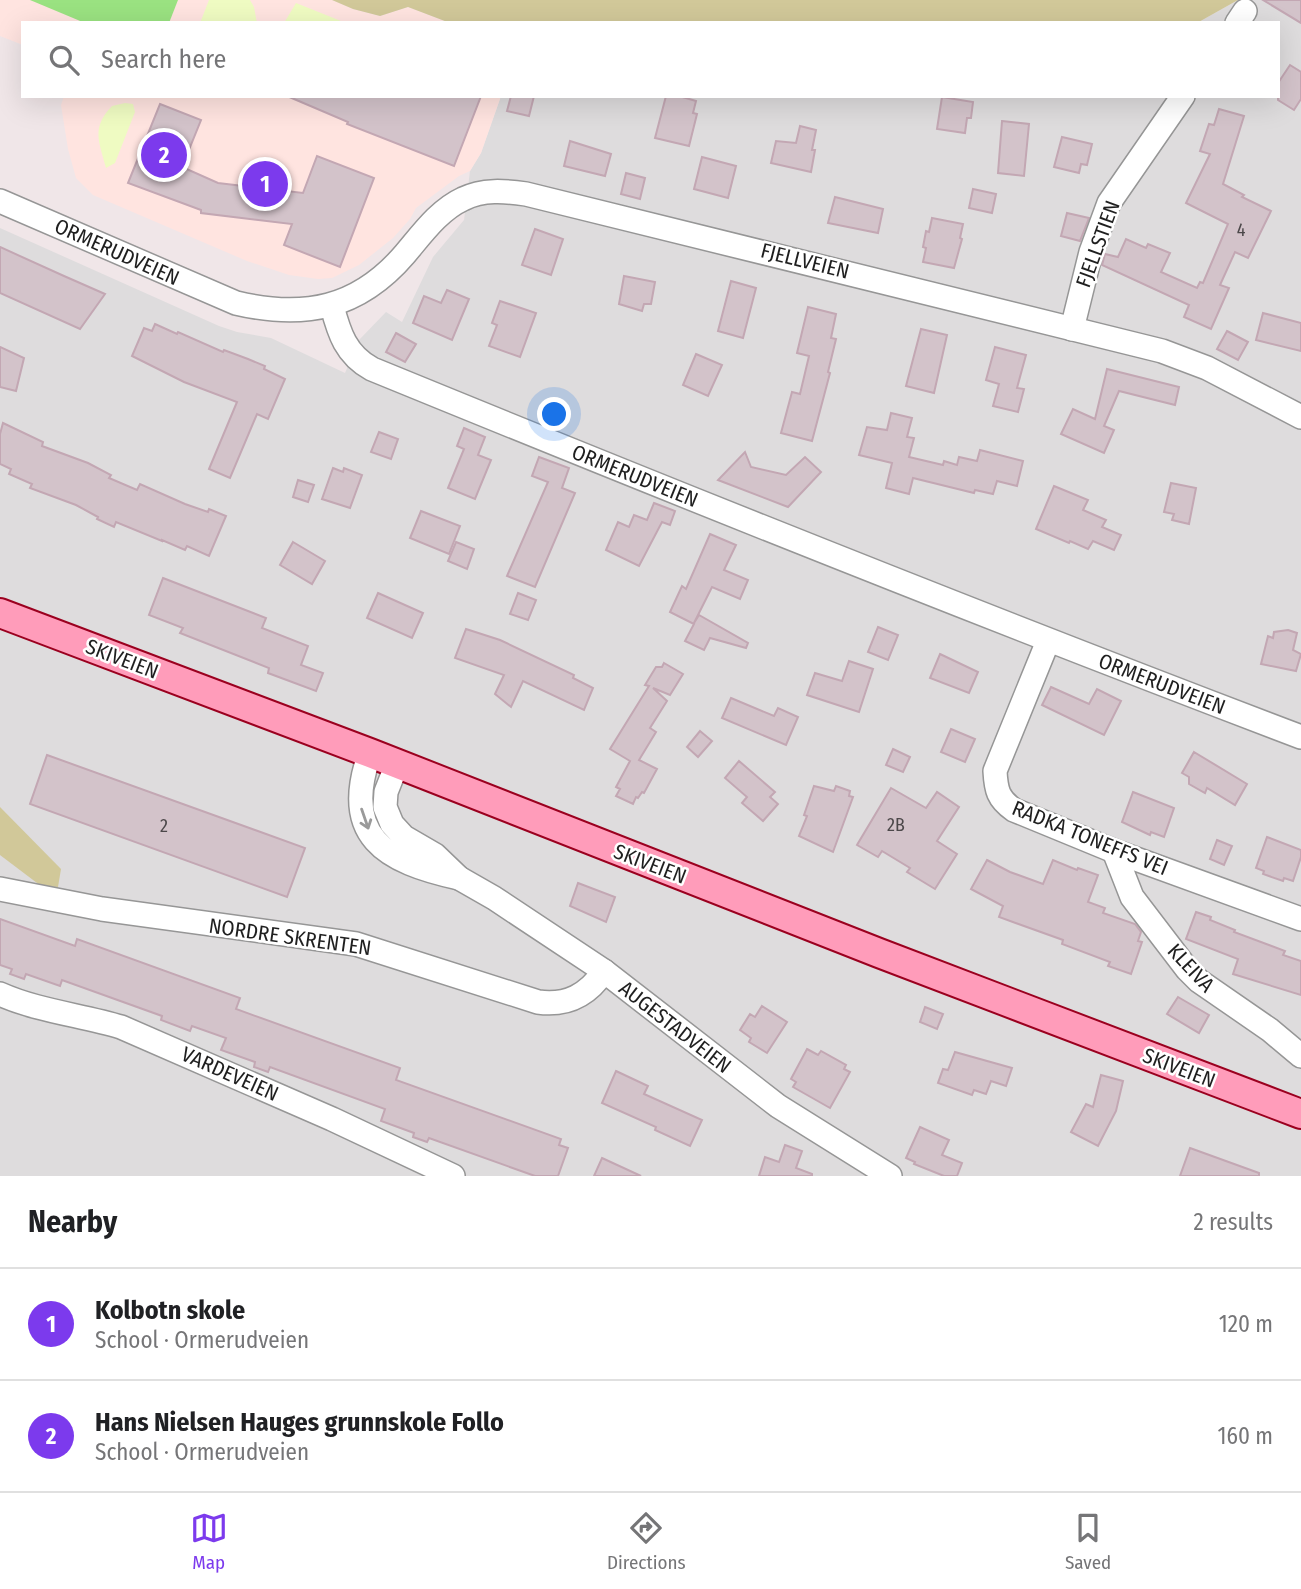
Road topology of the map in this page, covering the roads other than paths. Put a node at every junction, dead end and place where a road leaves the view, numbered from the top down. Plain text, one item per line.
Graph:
1 (1183, 98) edge
2 (0, 201) edge
3 (332, 306) junction
4 (1072, 329) junction
5 (1300, 415) edge
6 (0, 612) edge
7 (1048, 641) junction
8 (1301, 737) edge
9 (370, 753) junction
10 (397, 764) junction
11 (1114, 851) junction
12 (459, 878) junction
13 (0, 889) edge
14 (1301, 919) edge
15 (604, 971) junction
16 (0, 994) edge
17 (1301, 1056) edge
18 (1301, 1114) edge
19 (453, 1176) edge
20 (890, 1176) edge

1 - 4 street, FJELLSTIEN
2 - 3 street, ORMERUDVEIEN
3 - 4 street, FJELLVEIEN
3 - 7 street, ORMERUDVEIEN
4 - 5 street, FJELLVEIEN
6 - 9 main road, SKIVEIEN
7 - 8 street, ORMERUDVEIEN
7 - 11 street, RADKA TONEFFS VEI
9 - 10 main road, SKIVEIEN
9 -> 12 street, AUGESTADVEIEN
10 - 12 street, AUGESTADVEIEN
10 - 18 main road, SKIVEIEN
11 - 14 street, RADKA TONEFFS VEI
11 - 17 street, KLEIVA
12 - 15 street, AUGESTADVEIEN
13 - 15 street, NORDRE SKRENTEN
15 - 20 street, AUGESTADVEIEN
16 - 19 street, VARDEVEIEN

